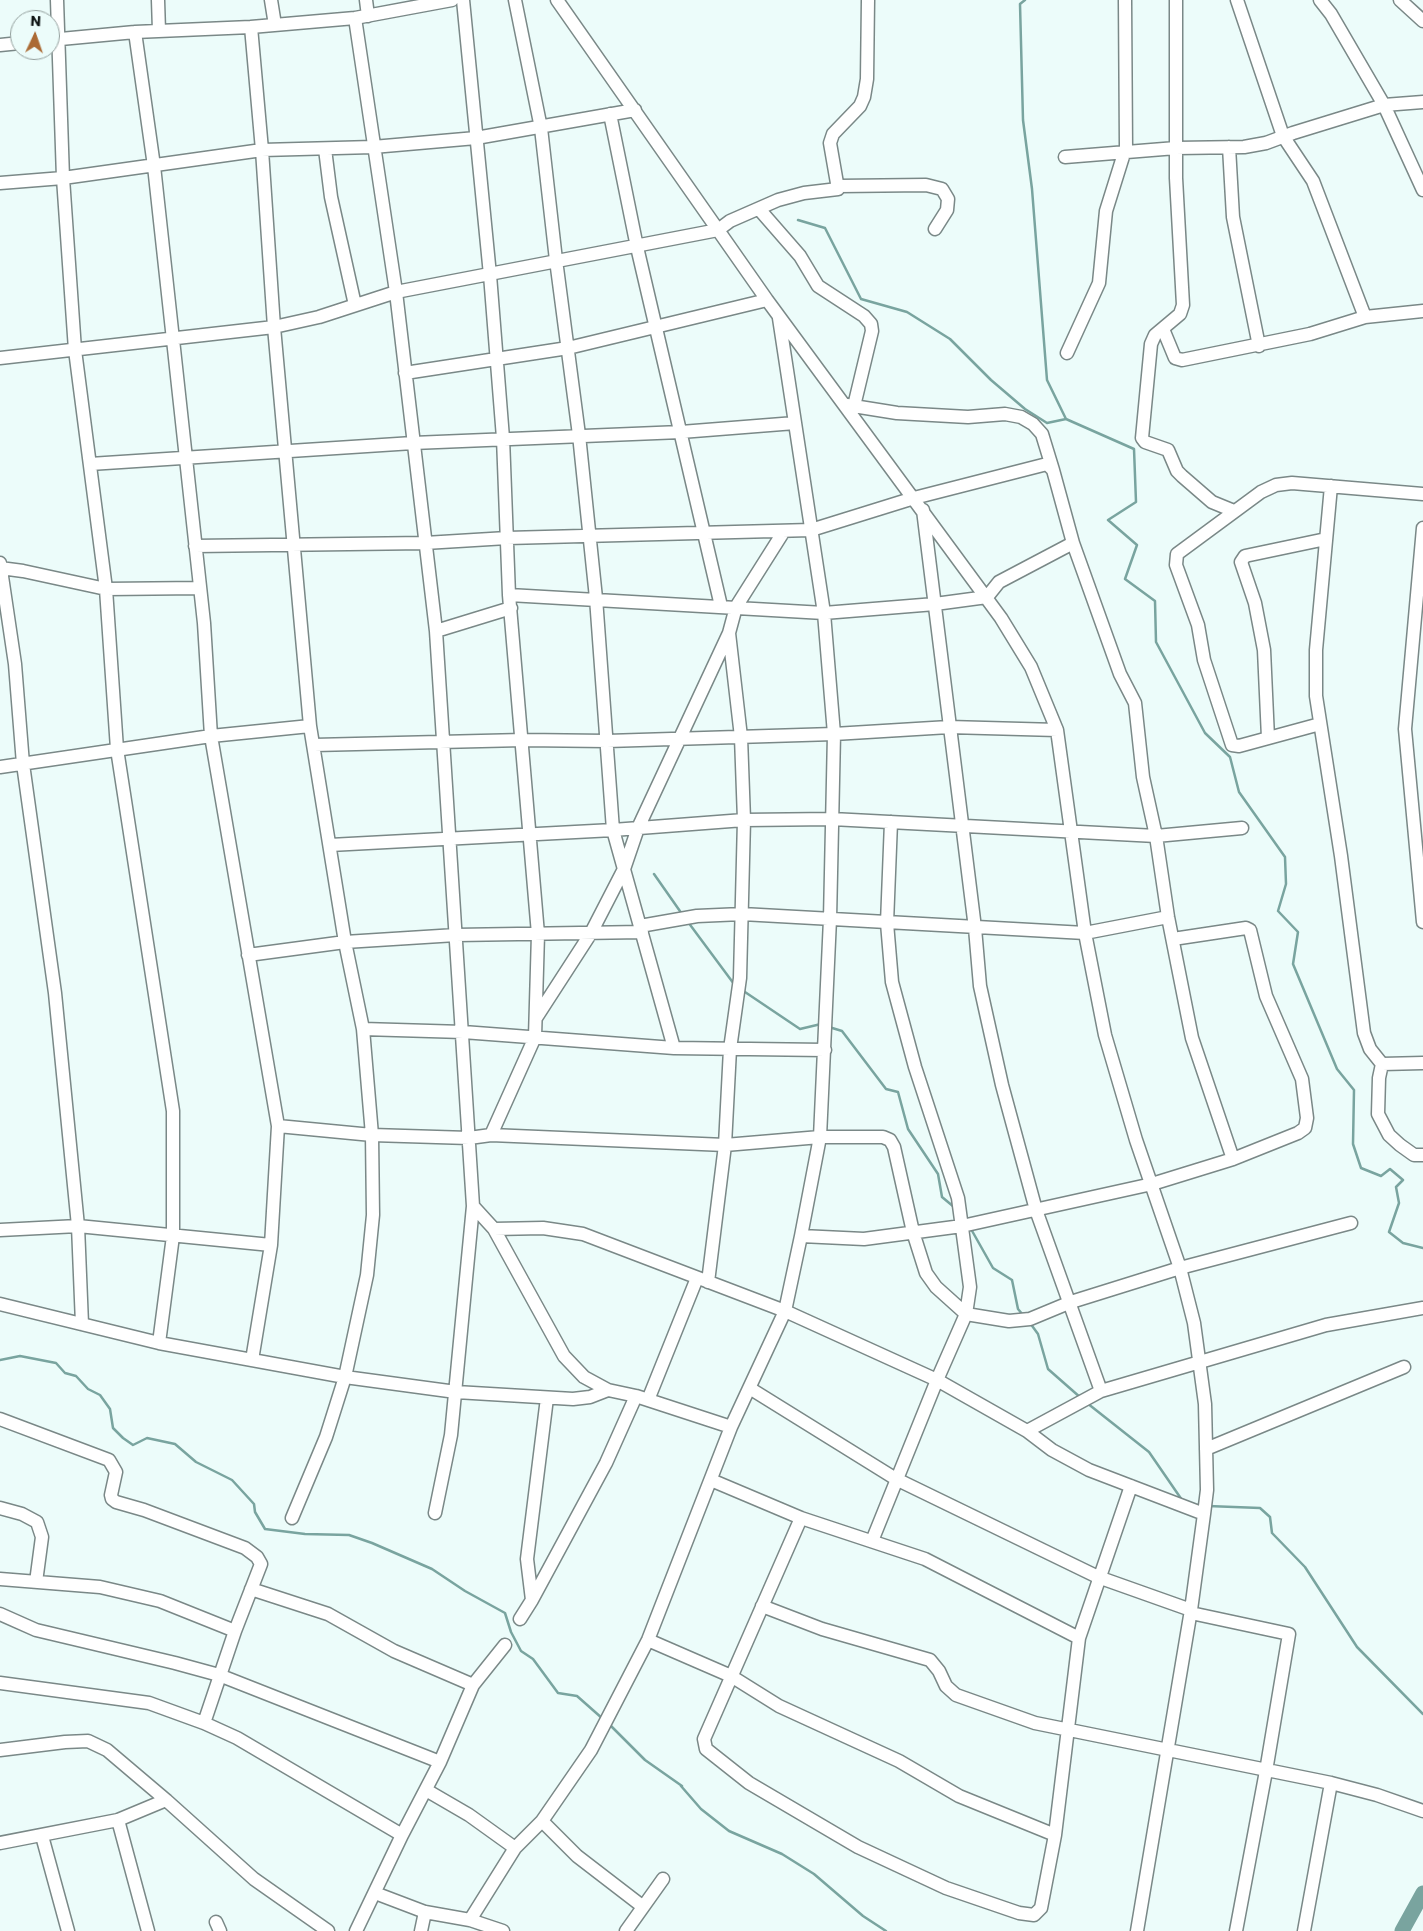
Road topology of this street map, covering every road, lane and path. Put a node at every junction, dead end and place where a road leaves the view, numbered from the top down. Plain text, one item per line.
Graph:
1 (158, 0) edge
2 (271, 0) edge
3 (366, 0) edge
4 (452, 0) edge
5 (463, 0) edge
6 (515, 0) edge
7 (557, 0) edge
8 (868, 0) edge
9 (1125, 0) edge
10 (1176, 0) edge
11 (1237, 0) edge
12 (1320, 0) edge
13 (1404, 2) edge
14 (368, 16) junction
15 (354, 18) junction
16 (1423, 21) edge
17 (275, 26) junction
18 (251, 28) junction
19 (159, 31) junction
20 (135, 32) junction
21 (60, 39) edge
22 (56, 60) edge
23 (1423, 102) edge
24 (1384, 105) junction
25 (635, 110) junction
26 (610, 114) junction
27 (541, 128) junction
28 (1283, 136) junction
29 (476, 138) junction
30 (373, 147) junction
31 (325, 148) junction
32 (1176, 148) junction
33 (1229, 148) junction
34 (262, 150) junction
35 (1125, 153) junction
36 (1065, 157) dead end
37 (154, 166) junction
38 (63, 178) junction
39 (0, 183) edge
40 (839, 186) junction
41 (1423, 190) edge
42 (759, 209) junction
43 (935, 228) dead end
44 (718, 230) junction
45 (637, 247) junction
46 (556, 260) junction
47 (490, 275) junction
48 (396, 292) junction
49 (767, 300) junction
50 (355, 305) junction
51 (1423, 311) edge
52 (778, 315) junction
53 (1365, 317) junction
54 (274, 326) junction
55 (657, 328) junction
56 (1163, 329) junction
57 (172, 338) junction
58 (1259, 346) junction
59 (568, 348) junction
60 (75, 350) junction
61 (1067, 353) dead end
62 (0, 358) edge
63 (497, 358) junction
64 (405, 373) junction
65 (849, 405) junction
66 (795, 422) junction
67 (680, 432) junction
68 (579, 435) junction
69 (503, 438) junction
70 (413, 443) junction
71 (285, 450) junction
72 (185, 456) junction
73 (90, 464) junction
74 (1053, 470) junction
75 (1331, 486) junction
76 (1423, 494) edge
77 (914, 498) junction
78 (923, 510) junction
79 (1234, 511) junction
80 (1423, 528) edge
81 (811, 530) junction
82 (784, 531) junction
83 (704, 534) junction
84 (590, 536) junction
85 (507, 538) junction
86 (1326, 539) junction
87 (425, 543) junction
88 (1073, 543) junction
89 (195, 546) junction
90 (294, 546) junction
91 (0, 566) edge
92 (200, 588) junction
93 (106, 589) junction
94 (509, 595) junction
95 (987, 597) junction
96 (596, 598) junction
97 (935, 604) junction
98 (721, 606) junction
99 (736, 607) junction
100 (511, 608) junction
101 (824, 613) junction
102 (436, 631) junction
103 (729, 633) junction
104 (1320, 724) junction
105 (310, 726) junction
106 (949, 727) junction
107 (1057, 730) junction
108 (834, 734) junction
109 (211, 736) junction
110 (741, 737) junction
111 (680, 738) junction
112 (1268, 738) junction
113 (523, 740) junction
114 (441, 741) junction
115 (607, 741) junction
116 (314, 745) junction
117 (117, 749) junction
118 (23, 764) junction
119 (0, 767) edge
120 (832, 819) junction
121 (744, 820) junction
122 (891, 822) junction
123 (961, 825) junction
124 (638, 828) junction
125 (1242, 828) dead end
126 (613, 830) junction
127 (531, 833) junction
128 (1073, 833) junction
129 (1156, 836) junction
130 (450, 838) junction
131 (330, 845) junction
132 (624, 869) junction
133 (742, 914) junction
134 (1168, 917) junction
135 (830, 919) junction
136 (887, 922) junction
137 (1423, 922) edge
138 (975, 928) junction
139 (641, 929) junction
140 (591, 933) junction
141 (1085, 933) junction
142 (538, 934) junction
143 (456, 935) junction
144 (1173, 939) junction
145 (345, 942) junction
146 (248, 956) junction
147 (536, 1018) junction
148 (362, 1029) junction
149 (463, 1032) junction
150 (535, 1037) junction
151 (674, 1048) junction
152 (730, 1049) junction
153 (825, 1050) junction
154 (1423, 1063) edge
155 (1382, 1064) junction
156 (278, 1126) junction
157 (491, 1135) junction
158 (372, 1136) junction
159 (820, 1137) junction
160 (469, 1138) junction
161 (725, 1145) junction
162 (1423, 1155) edge
163 (1234, 1159) junction
164 (1152, 1184) junction
165 (473, 1206) junction
166 (1036, 1210) junction
167 (1351, 1223) dead end
168 (78, 1226) junction
169 (962, 1226) junction
170 (494, 1229) junction
171 (0, 1230) edge
172 (913, 1232) junction
173 (173, 1236) junction
174 (801, 1236) junction
175 (271, 1245) junction
176 (1180, 1268) junction
177 (702, 1280) junction
178 (1071, 1302) junction
179 (0, 1304) edge
180 (1420, 1308) edge
181 (785, 1311) junction
182 (966, 1314) junction
183 (82, 1324) junction
184 (159, 1343) junction
185 (252, 1360) junction
186 (1200, 1362) junction
187 (1404, 1367) dead end
188 (345, 1376) junction
189 (937, 1380) junction
190 (750, 1389) junction
191 (608, 1390) junction
192 (1101, 1391) junction
193 (456, 1392) junction
194 (547, 1398) junction
195 (642, 1398) junction
196 (0, 1418) edge
197 (731, 1427) junction
198 (1027, 1430) junction
199 (1206, 1449) junction
200 (896, 1479) junction
201 (711, 1480) junction
202 (1131, 1486) junction
203 (0, 1508) edge
204 (435, 1513) dead end
205 (1204, 1514) junction
206 (292, 1518) dead end
207 (801, 1518) junction
208 (872, 1542) junction
209 (1098, 1577) junction
210 (0, 1579) edge
211 (36, 1582) junction
212 (251, 1589) junction
213 (532, 1600) junction
214 (762, 1606) junction
215 (1191, 1612) junction
216 (0, 1614) edge
217 (520, 1618) dead end
218 (235, 1631) junction
219 (1079, 1638) junction
220 (648, 1640) junction
221 (505, 1644) dead end
222 (219, 1675) junction
223 (731, 1676) junction
224 (0, 1683) edge
225 (473, 1686) junction
226 (204, 1724) junction
227 (1069, 1732) junction
228 (0, 1750) edge
229 (1166, 1751) junction
230 (440, 1762) junction
231 (1266, 1771) junction
232 (1331, 1783) junction
233 (426, 1790) junction
234 (166, 1800) junction
235 (1423, 1811) edge
236 (118, 1820) junction
237 (542, 1821) junction
238 (402, 1834) junction
239 (1056, 1835) junction
240 (42, 1836) junction
241 (0, 1844) edge
242 (515, 1848) junction
243 (663, 1880) dead end
244 (375, 1893) junction
245 (642, 1906) junction
246 (425, 1912) junction
247 (470, 1920) junction
248 (68, 1931) edge
249 (148, 1931) edge
250 (328, 1931) edge
251 (356, 1931) edge
252 (421, 1931) edge
253 (503, 1931) edge
254 (626, 1931) edge
255 (1137, 1931) edge
256 (1236, 1931) edge
257 (1304, 1931) edge

1 - 19 street
2 - 17 street
3 - 14 street
4 - 14 street
5 - 29 street
6 - 27 street
7 - 25 street
8 - 40 street
9 - 35 street
10 - 32 street
11 - 28 street
12 - 24 street
13 - 16 street
14 - 15 street
15 - 17 street
15 - 30 street
17 - 18 street
18 - 19 street
18 - 34 street
19 - 20 street
20 - 21 street
20 - 37 street
22 - 38 street
23 - 24 street
24 - 28 street
24 - 41 street
25 - 26 street
25 - 44 street
26 - 27 street
26 - 45 street
27 - 29 street
27 - 46 street
28 - 33 street
28 - 53 street
29 - 30 street
29 - 47 street
30 - 31 street
30 - 48 street
31 - 34 street
31 - 50 street
32 - 33 street
32 - 35 street
32 - 56 street
33 - 58 street
34 - 37 street
34 - 54 street
35 - 36 street
35 - 61 street
37 - 38 street
37 - 57 street
38 - 39 street
38 - 60 street
40 - 42 street
40 - 43 street
42 - 44 street
42 - 65 street
44 - 45 street
44 - 49 street
45 - 46 street
45 - 55 street
46 - 47 street
46 - 59 street
47 - 48 street
47 - 63 street
48 - 50 street
48 - 64 street
49 - 52 street
49 - 55 street
50 - 54 street
51 - 53 street
52 - 65 street
52 - 66 street
53 - 58 street
54 - 57 street
54 - 71 street
55 - 59 street
55 - 67 street
56 - 58 street
56 - 79 street
57 - 60 street
57 - 72 street
59 - 63 street
59 - 68 street
60 - 62 street
60 - 73 street
63 - 64 street
63 - 69 street
64 - 70 street
65 - 74 street
65 - 77 street
66 - 67 street
66 - 81 street
67 - 68 street
67 - 83 street
68 - 69 street
68 - 84 street
69 - 70 street
69 - 85 street
70 - 71 street
70 - 87 street
71 - 72 street
71 - 90 street
72 - 73 street
72 - 89 street
73 - 93 street
74 - 77 street
74 - 88 street
75 - 76 street
75 - 79 street
75 - 86 street
77 - 78 street
77 - 81 street
78 - 95 street
78 - 97 street
79 - 112 street
80 - 137 street
81 - 82 street
81 - 101 street
82 - 83 street
82 - 99 street
83 - 84 street
83 - 98 street
84 - 85 street
84 - 96 street
85 - 87 street
85 - 94 street
86 - 104 street
86 - 112 street
87 - 90 street
87 - 102 street
88 - 95 street
88 - 129 street
89 - 90 street
89 - 92 street
90 - 105 street
91 - 93 street
91 - 118 street
92 - 93 street
92 - 109 street
93 - 117 street
94 - 96 street
94 - 100 street
95 - 97 street
95 - 107 street
96 - 98 street
96 - 115 street
97 - 101 street
97 - 106 street
98 - 99 street
99 - 101 street
99 - 103 street
100 - 102 street
100 - 113 street
101 - 108 street
102 - 114 street
103 - 110 street
103 - 111 street
104 - 112 street
104 - 155 street
105 - 109 street
105 - 116 street
106 - 107 street
106 - 108 street
106 - 123 street
107 - 128 street
108 - 110 street
108 - 120 street
109 - 117 street
109 - 146 street
110 - 111 street
110 - 121 street
111 - 115 street
111 - 124 street
113 - 114 street
113 - 115 street
113 - 127 street
114 - 116 street
114 - 130 street
115 - 126 street
116 - 131 street
117 - 118 street
117 - 173 street
118 - 119 street
118 - 168 street
120 - 121 street
120 - 122 street
120 - 135 street
121 - 124 street
121 - 133 street
122 - 123 street
122 - 136 street
123 - 128 street
123 - 138 street
124 - 126 street
124 - 132 street
125 - 129 street
126 - 127 street
126 - 132 street
127 - 130 street
127 - 142 street
128 - 129 street
128 - 141 street
129 - 134 street
130 - 131 street
130 - 143 street
131 - 145 street
132 - 139 street
132 - 140 street
133 - 135 street
133 - 139 street
133 - 152 street
134 - 141 street
134 - 144 street
135 - 136 street
135 - 153 street
136 - 138 street
136 - 169 street
138 - 141 street
138 - 166 street
139 - 140 street
139 - 151 street
140 - 142 street
140 - 147 street
141 - 164 street
142 - 143 street
142 - 147 street
143 - 145 street
143 - 149 street
144 - 163 street
144 - 163 street
145 - 146 street
145 - 148 street
146 - 156 street
147 - 150 street
148 - 149 street
148 - 158 street
149 - 150 street
149 - 160 street
150 - 151 street
150 - 157 street
151 - 152 street
152 - 153 street
152 - 161 street
153 - 159 street
154 - 155 street
155 - 162 street
156 - 158 street
156 - 175 street
157 - 160 street
157 - 161 street
158 - 160 street
158 - 188 street
159 - 161 street
159 - 172 street
159 - 174 street
160 - 165 street
161 - 177 street
163 - 164 street
164 - 166 street
164 - 176 street
165 - 170 street
165 - 193 street
166 - 169 street
166 - 178 street
167 - 176 street
168 - 171 street
168 - 173 street
168 - 183 street
169 - 172 street
169 - 182 street
170 - 177 street
170 - 191 street
172 - 174 street
172 - 182 street
173 - 175 street
173 - 184 street
174 - 181 street
175 - 185 street
176 - 178 street
176 - 186 street
177 - 181 street
177 - 195 street
178 - 182 street
178 - 192 street
179 - 183 street
180 - 186 street
181 - 189 street
181 - 190 street
182 - 189 street
183 - 184 street
184 - 185 street
185 - 188 street
186 - 192 street
186 - 199 street
187 - 199 street
188 - 193 street
188 - 206 street
189 - 198 street
189 - 200 street
190 - 197 street
190 - 200 street
191 - 194 street
191 - 195 street
192 - 198 street
193 - 194 street
193 - 204 street
194 - 213 street
195 - 197 street
195 - 213 street
196 - 212 street
197 - 201 street
198 - 202 street
199 - 205 street
200 - 208 street
200 - 209 street
201 - 207 street
201 - 220 street
202 - 205 street
202 - 209 street
203 - 211 street
205 - 215 street
207 - 208 street
207 - 214 street
208 - 219 street
209 - 215 street
209 - 219 street
210 - 211 street
211 - 218 street
212 - 218 street
212 - 225 street
213 - 217 street
214 - 223 street
214 - 227 street
215 - 229 street
215 - 231 street
216 - 222 street
218 - 222 street
219 - 227 street
220 - 223 street
220 - 237 street
221 - 225 street
222 - 226 street
222 - 230 street
223 - 239 street
223 - 239 street
224 - 226 street
225 - 230 street
226 - 238 street
227 - 229 street
227 - 239 street
228 - 234 street
229 - 231 street
229 - 255 street
230 - 233 street
231 - 232 street
231 - 256 street
232 - 235 street
232 - 257 street
233 - 238 street
233 - 242 street
234 - 236 street
234 - 250 street
236 - 240 street
236 - 249 street
237 - 242 street
237 - 245 street
238 - 244 street
240 - 241 street
240 - 248 street
242 - 247 street
243 - 245 street
244 - 246 street
244 - 251 street
245 - 254 street
246 - 247 street
246 - 252 street
247 - 253 street

